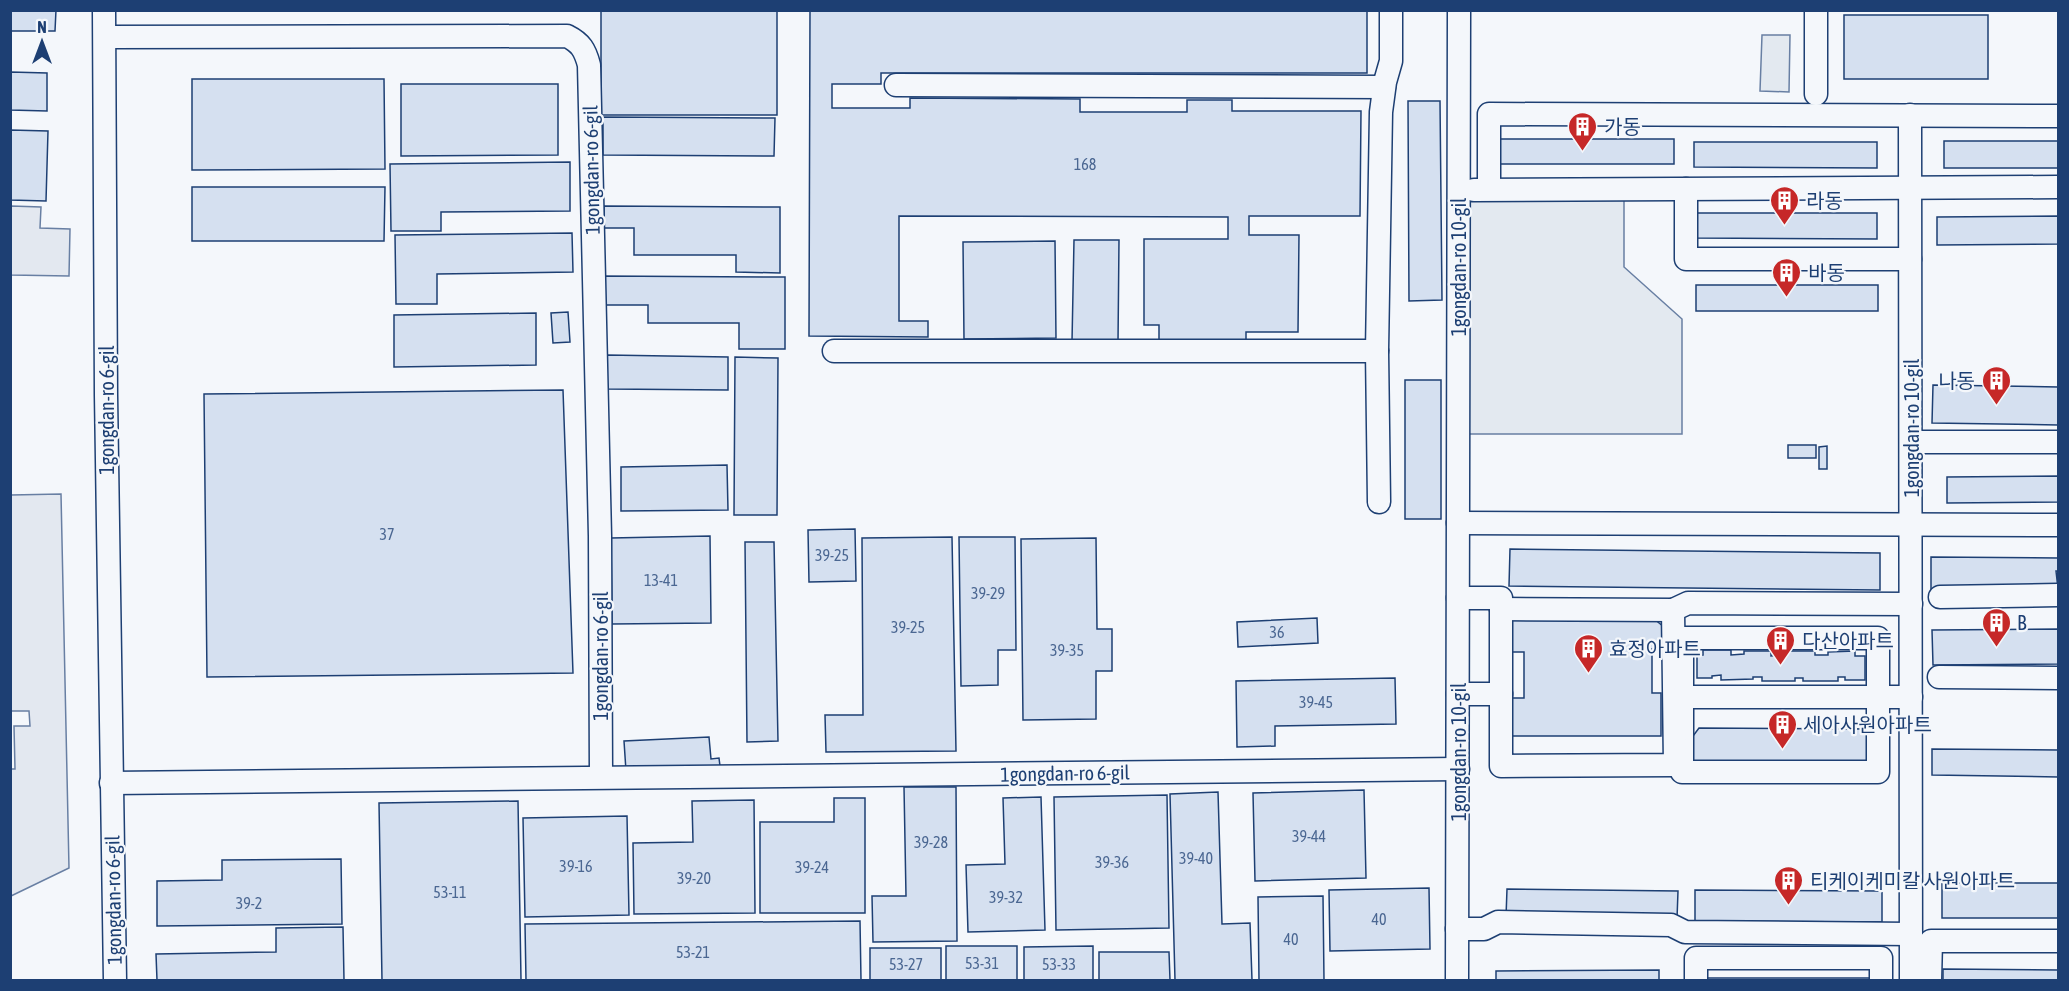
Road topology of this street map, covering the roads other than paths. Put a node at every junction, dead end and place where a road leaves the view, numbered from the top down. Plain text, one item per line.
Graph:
1 (104, 10) edge
2 (1391, 10) edge
3 (1459, 10) edge
4 (1815, 10) edge
5 (105, 38) junction
6 (896, 85) dead end
7 (1384, 87) junction
8 (1815, 94) dead end
9 (1910, 115) junction
10 (2058, 116) edge
11 (2058, 187) edge
12 (1910, 188) junction
13 (1686, 189) junction
14 (1910, 259) junction
15 (834, 351) dead end
16 (1377, 351) junction
17 (1911, 442) junction
18 (2058, 442) edge
19 (1379, 502) dead end
20 (1458, 523) junction
21 (1911, 525) junction
22 (2058, 525) edge
23 (2058, 596) edge
24 (1940, 597) dead end
25 (1458, 598) junction
26 (1911, 604) junction
27 (1501, 609) junction
28 (1673, 610) junction
29 (1939, 677) dead end
30 (2058, 678) edge
31 (1458, 694) junction
32 (1501, 694) junction
33 (1682, 697) junction
34 (1878, 697) junction
35 (1911, 697) junction
36 (1458, 769) junction
37 (601, 776) junction
38 (111, 783) junction
39 (1458, 929) junction
40 (1911, 934) junction
41 (2058, 941) edge
42 (115, 981) edge
43 (1458, 981) edge
44 (1696, 981) edge
45 (1881, 981) edge
46 (1911, 981) edge
47 (1930, 981) edge

1 - 5 street, 1gongdan-ro 6-gil
2 - 7 street
3 - 20 street, 1gongdan-ro 10-gil
4 - 8 street
5 - 37 street, 1gongdan-ro 6-gil
5 - 38 street, 1gongdan-ro 6-gil
6 - 7 street
7 - 16 street
9 - 10 street
9 - 12 street, 1gongdan-ro 10-gil
9 - 13 street
11 - 12 street
12 - 13 street
12 - 14 street, 1gongdan-ro 10-gil
13 - 14 street
14 - 17 street, 1gongdan-ro 10-gil
15 - 16 street
16 - 19 street
17 - 18 street
17 - 21 street, 1gongdan-ro 10-gil
20 - 21 street, 1gongdan-ro 10-gil
20 - 25 street, 1gongdan-ro 10-gil
21 - 22 street, 1gongdan-ro 10-gil
21 - 26 street, 1gongdan-ro 10-gil
23 - 24 street
25 - 27 street
25 - 31 street, 1gongdan-ro 10-gil
26 - 28 street
26 - 35 street, 1gongdan-ro 10-gil
27 - 28 street
27 - 32 street
28 - 32 street
29 - 30 street
31 - 32 street
31 - 36 street, 1gongdan-ro 10-gil
33 - 34 street
33 - 34 street
33 - 34 street
34 - 35 street
35 - 40 street, 1gongdan-ro 10-gil
36 - 37 street, 1gongdan-ro 6-gil
36 - 39 street, 1gongdan-ro 10-gil
37 - 38 street, 1gongdan-ro 6-gil
38 - 42 street, 1gongdan-ro 6-gil
39 - 40 street
39 - 43 street, 1gongdan-ro 10-gil
40 - 46 street, 1gongdan-ro 10-gil
41 - 47 street
44 - 45 street

